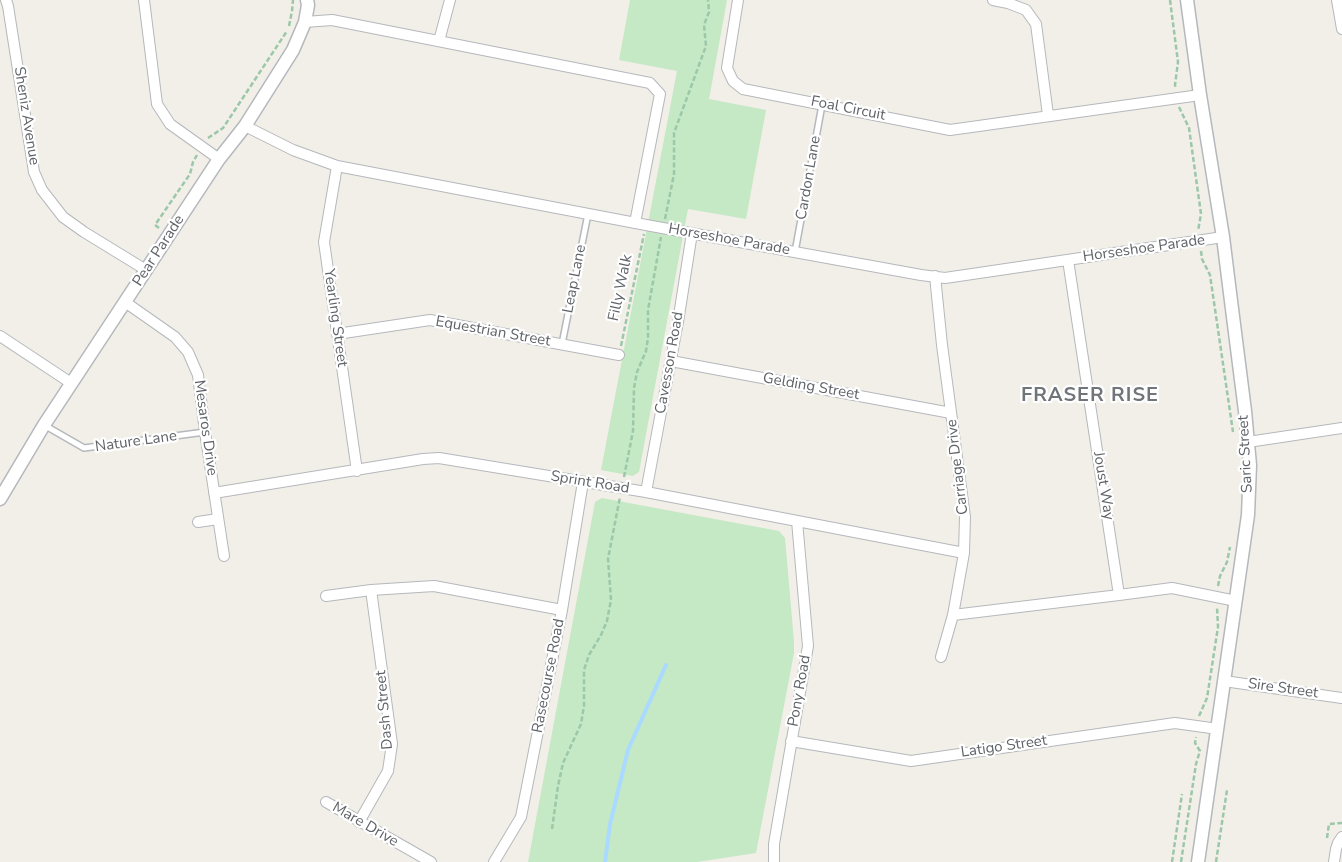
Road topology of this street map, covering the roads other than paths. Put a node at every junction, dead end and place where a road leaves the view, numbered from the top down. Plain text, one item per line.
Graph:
1 (6, 0) edge
2 (144, 0) edge
3 (307, 0) edge
4 (450, 0) edge
5 (738, 0) edge
6 (993, 0) edge
7 (1187, 0) edge
8 (1338, 0) edge
9 (5, 12) edge
10 (305, 22) junction
11 (1342, 29) edge
12 (438, 42) junction
13 (1200, 94) junction
14 (822, 104) junction
15 (1048, 115) junction
16 (245, 126) junction
17 (219, 159) junction
18 (337, 166) junction
19 (588, 214) junction
20 (635, 223) junction
21 (692, 233) junction
22 (1223, 237) junction
23 (795, 252) junction
24 (1068, 260) junction
25 (146, 270) junction
26 (935, 276) junction
27 (124, 302) junction
28 (337, 334) junction
29 (0, 336) edge
30 (562, 344) junction
31 (619, 355) road end
32 (671, 361) junction
33 (71, 383) junction
34 (952, 413) junction
35 (44, 425) junction
36 (1342, 428) edge
37 (205, 432) junction
38 (1248, 442) junction
39 (357, 470) junction
40 (4, 482) edge
41 (583, 482) junction
42 (646, 492) junction
43 (214, 494) junction
44 (0, 499) edge
45 (218, 519) junction
46 (797, 521) junction
47 (198, 522) dead end
48 (964, 553) junction
49 (224, 556) dead end
50 (371, 590) junction
51 (1119, 595) junction
52 (326, 596) dead end
53 (1236, 601) junction
54 (562, 610) junction
55 (953, 615) junction
56 (940, 657) dead end
57 (1224, 680) junction
58 (1342, 698) edge
59 (1218, 729) junction
60 (791, 741) junction
61 (326, 802) dead end
62 (359, 822) junction
63 (1342, 837) edge
64 (1342, 854) edge
65 (774, 861) edge
66 (432, 862) edge
67 (494, 862) edge
68 (1198, 862) edge
69 (1334, 862) edge
70 (1341, 862) edge

1 - 9 street, Sheniz Avenue
2 - 17 street
3 - 10 street, Pear Parade
4 - 12 street
5 - 14 street, Foal Circuit
6 - 15 street
7 - 13 street, Saric Street
8 - 11 street
9 - 25 street, Sheniz Avenue
10 - 12 street
10 - 16 street, Pear Parade
12 - 20 street
13 - 15 street, Foal Circuit
13 - 22 street, Saric Street
14 - 15 street, Foal Circuit
14 - 23 lane, Cardon Lane
16 - 17 street, Pear Parade
16 - 18 street, Horseshoe Parade
17 - 25 street, Pear Parade
18 - 19 street, Horseshoe Parade
18 - 28 street, Yearling Street
19 - 20 street, Horseshoe Parade
19 - 30 lane, Leap Lane
20 - 21 street, Horseshoe Parade
21 - 23 street, Horseshoe Parade
21 - 32 street, Cavesson Road
22 - 24 street, Horseshoe Parade
22 - 38 street, Saric Street
23 - 26 street, Horseshoe Parade
24 - 26 street, Horseshoe Parade
24 - 51 street, Joust Way
25 - 27 street, Pear Parade
26 - 34 street, Carriage Drive
27 - 33 street, Pear Parade
27 - 37 street, Mesaros Drive
28 - 30 street, Equestrian Street
28 - 39 street, Yearling Street
29 - 33 street
30 - 31 street, Equestrian Street
32 - 34 street, Gelding Street
32 - 42 street, Cavesson Road
33 - 35 street, Pear Parade
34 - 48 street, Carriage Drive
35 - 37 lane, Nature Lane
35 - 40 street, Pear Parade
36 - 38 street
37 - 43 street, Mesaros Drive
38 - 53 street, Saric Street
39 - 41 street, Sprint Road
39 - 43 street, Sprint Road
40 - 44 street, Pear Parade
41 - 42 street, Sprint Road
41 - 54 street, Rasecourse Road
42 - 46 street, Sprint Road
43 - 45 street, Mesaros Drive
45 - 47 street
45 - 49 street, Mesaros Drive
46 - 48 street, Sprint Road
46 - 60 street, Pony Road
48 - 55 street, Carriage Drive
50 - 52 street
50 - 54 street
50 - 62 street, Dash Street
51 - 53 street
51 - 55 street
53 - 57 street, Saric Street
54 - 67 street, Rasecourse Road
55 - 56 street, Carriage Drive
57 - 58 street, Sire Street
57 - 59 street, Saric Street
59 - 60 street, Latigo Street
59 - 68 street, Saric Street
60 - 65 street, Pony Road
61 - 62 street, Mare Drive
62 - 66 street, Mare Drive
63 - 69 street
64 - 70 street

